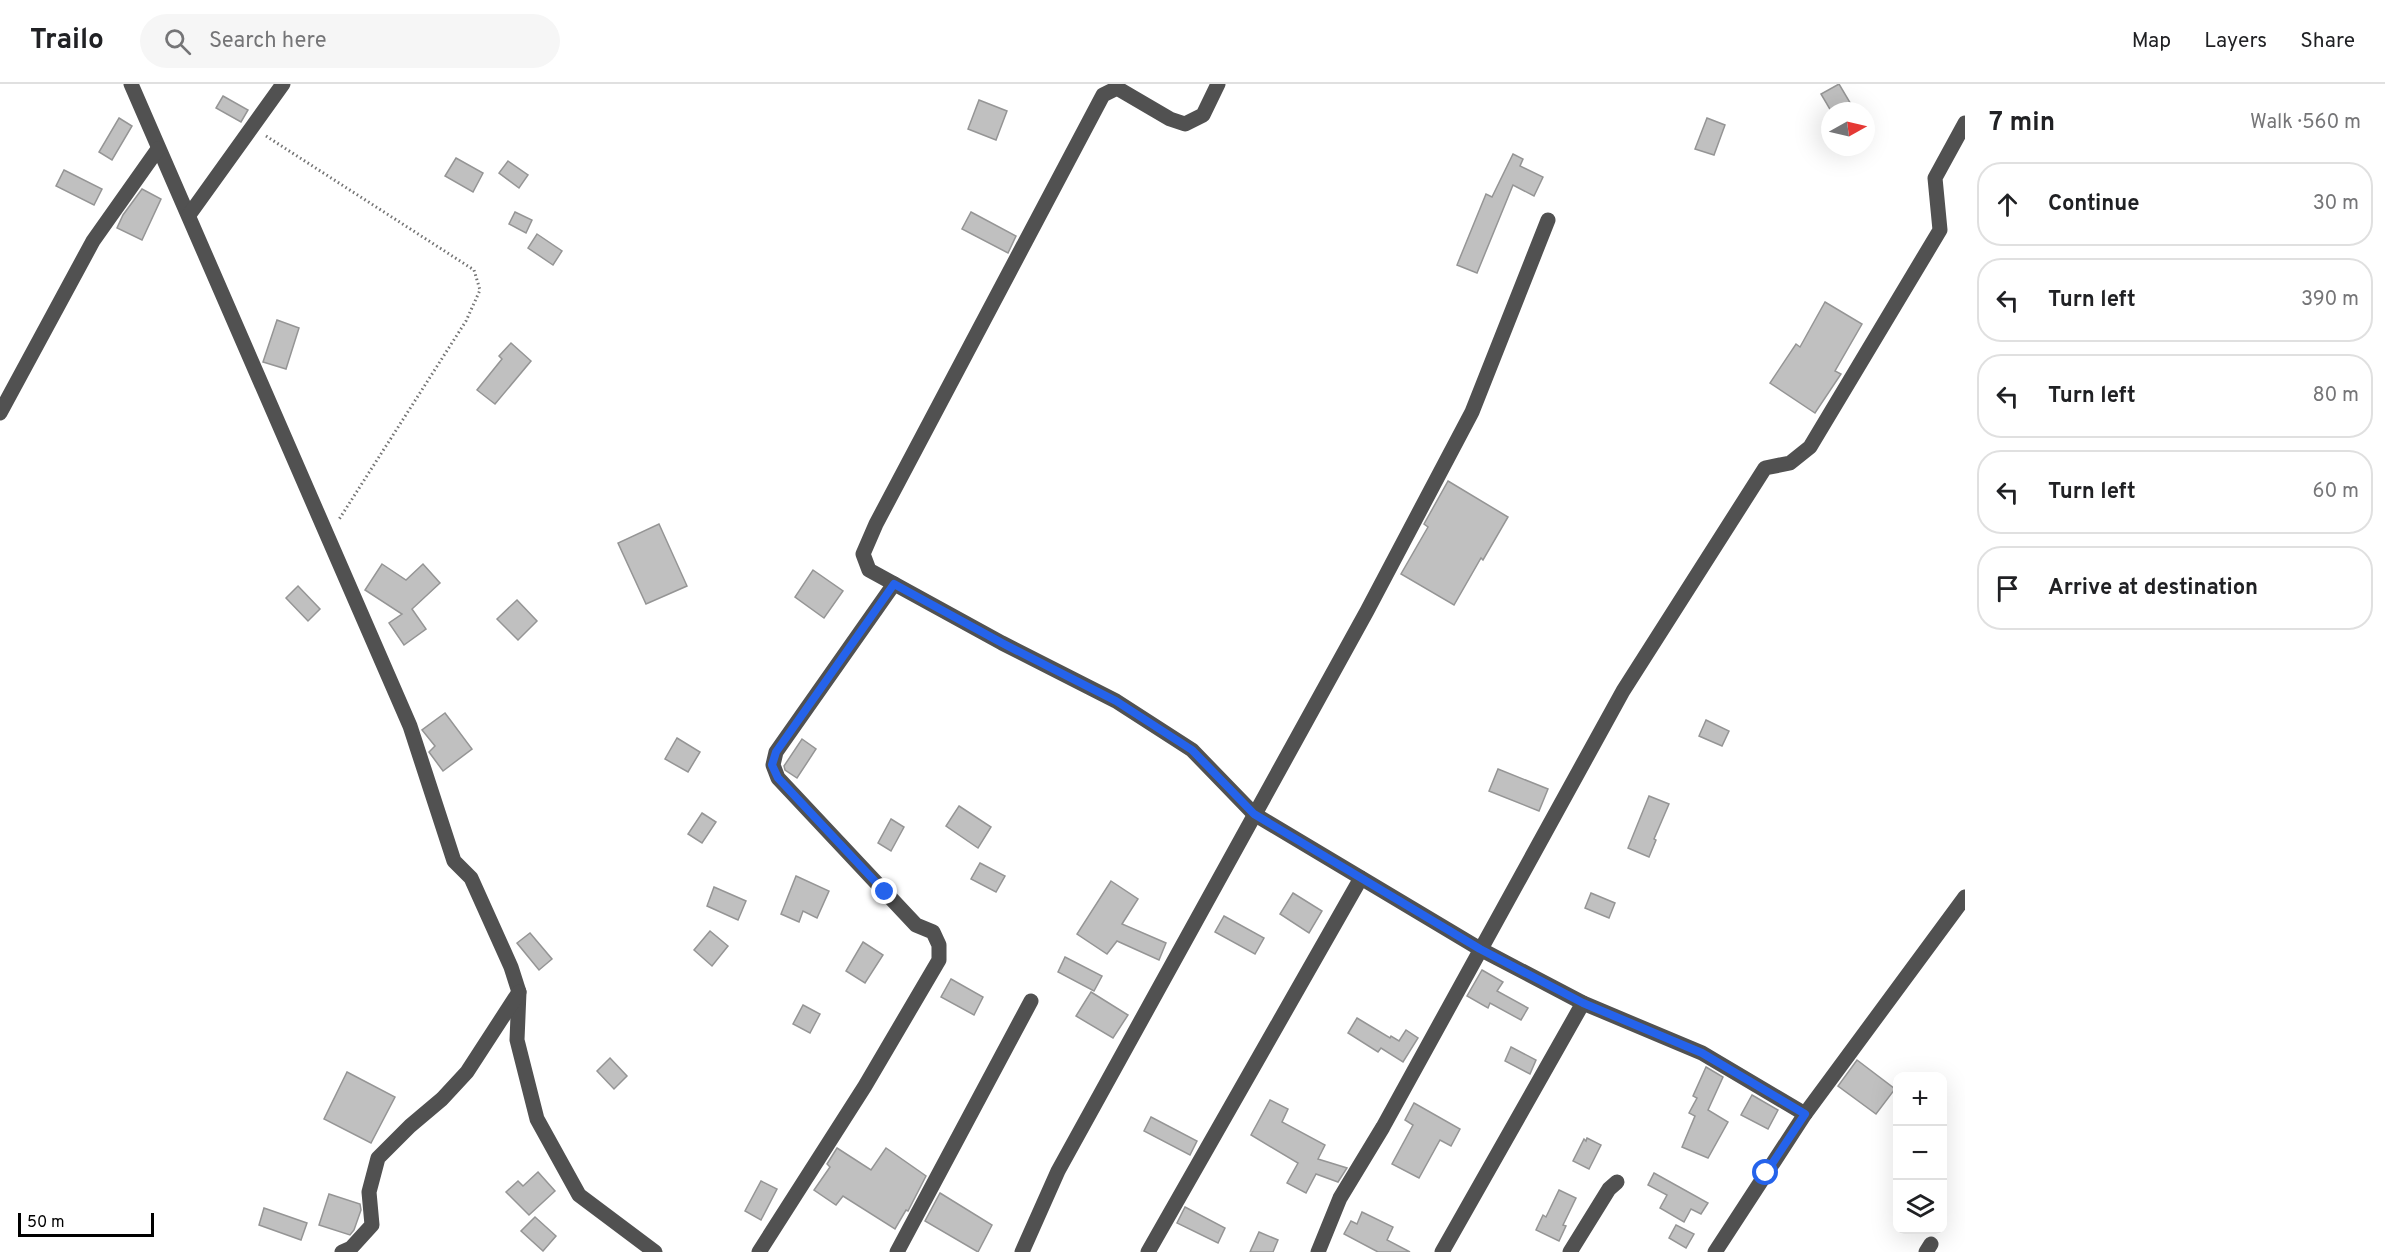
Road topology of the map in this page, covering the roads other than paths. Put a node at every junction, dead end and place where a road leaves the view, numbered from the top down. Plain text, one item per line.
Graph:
1 (131, 84) edge
2 (283, 84) edge
3 (1218, 84) edge
4 (1965, 123) edge
5 (158, 149) junction
6 (189, 215) junction
7 (1548, 220) dead end
8 (0, 413) edge
9 (894, 584) junction
10 (1254, 814) junction
11 (1361, 878) junction
12 (1965, 897) edge
13 (1480, 949) junction
14 (519, 992) junction
15 (1031, 1000) dead end
16 (1583, 1003) junction
17 (1805, 1114) junction
18 (1617, 1182) dead end
19 (342, 1252) edge
20 (654, 1252) edge
21 (759, 1252) edge
22 (897, 1252) edge
23 (1022, 1252) edge
24 (1148, 1252) edge
25 (1318, 1252) edge
26 (1442, 1252) edge
27 (1570, 1252) edge
28 (1715, 1252) edge

1 - 5 street
2 - 6 street
3 - 9 street
4 - 13 street
5 - 6 street
5 - 8 street
6 - 14 street
7 - 10 street
9 - 10 street
9 - 21 street
10 - 11 street
10 - 23 street
11 - 13 street
11 - 24 street
12 - 17 street
13 - 16 street
13 - 25 street
14 - 19 street
14 - 20 street
15 - 22 street
16 - 17 street
16 - 26 street
17 - 28 street
18 - 27 street

